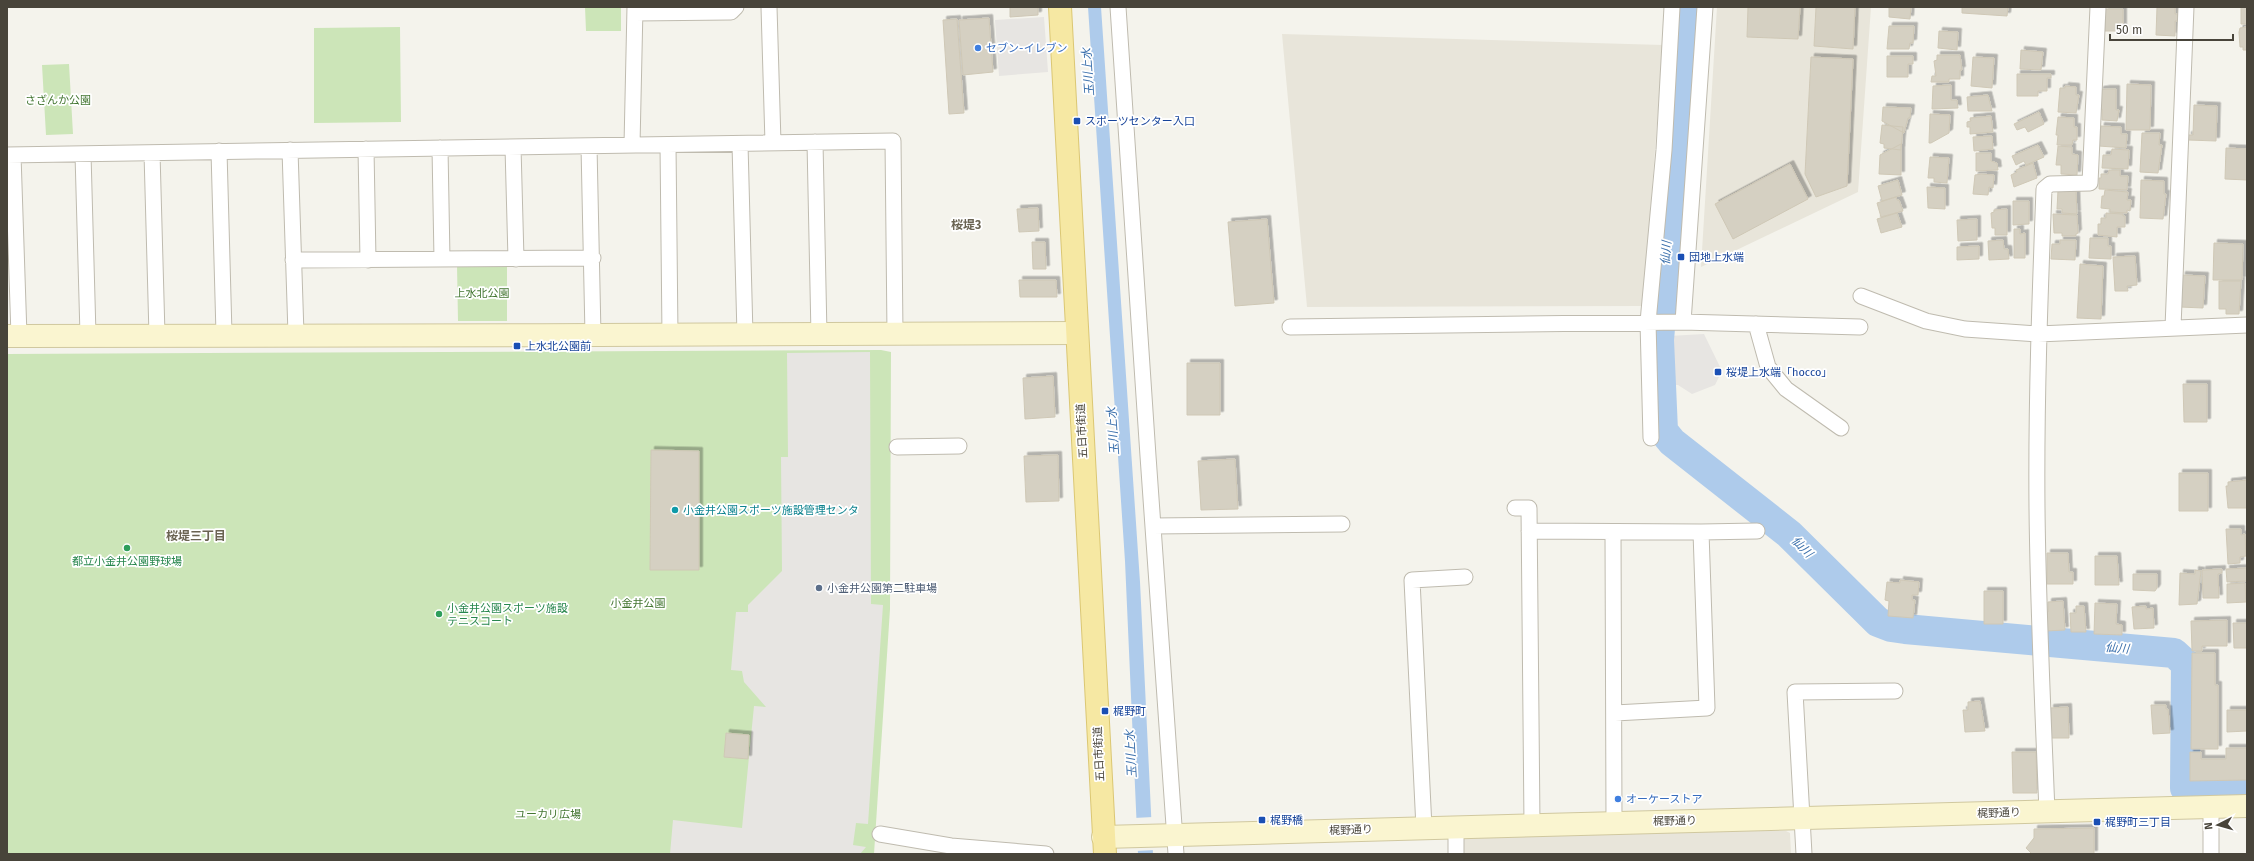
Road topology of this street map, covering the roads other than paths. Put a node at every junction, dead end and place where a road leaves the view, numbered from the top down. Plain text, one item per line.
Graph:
1 (736, 7) edge
2 (769, 7) edge
3 (1060, 7) edge
4 (1118, 7) edge
5 (1672, 7) edge
6 (1705, 7) edge
7 (2098, 7) edge
8 (2186, 7) edge
9 (635, 10) edge
10 (815, 142) junction
11 (773, 143) junction
12 (740, 144) junction
13 (632, 145) junction
14 (668, 145) junction
15 (589, 146) junction
16 (513, 147) junction
17 (440, 148) junction
18 (366, 149) junction
19 (290, 150) junction
20 (219, 151) junction
21 (152, 152) junction
22 (83, 154) junction
23 (10, 155) edge
24 (593, 258) junction
25 (442, 259) junction
26 (516, 259) junction
27 (293, 260) junction
28 (368, 260) junction
29 (1862, 296) dead end
30 (1648, 322) junction
31 (1678, 322) junction
32 (1756, 324) junction
33 (2247, 325) edge
34 (1290, 327) dead end
35 (1860, 327) dead end
36 (2173, 327) junction
37 (1077, 333) junction
38 (224, 334) junction
39 (296, 334) junction
40 (896, 334) junction
41 (2038, 334) junction
42 (88, 335) junction
43 (157, 335) junction
44 (593, 335) junction
45 (670, 335) junction
46 (745, 335) junction
47 (819, 335) junction
48 (13, 336) edge
49 (1841, 428) dead end
50 (1651, 438) dead end
51 (959, 446) dead end
52 (897, 447) dead end
53 (1515, 508) dead end
54 (1342, 524) dead end
55 (1153, 526) junction
56 (1529, 531) junction
57 (1757, 531) dead end
58 (1613, 532) junction
59 (1701, 532) junction
60 (1465, 577) dead end
61 (1895, 691) dead end
62 (1615, 714) junction
63 (2211, 806) junction
64 (2247, 806) edge
65 (2047, 812) junction
66 (1802, 819) junction
67 (1614, 822) junction
68 (1532, 825) junction
69 (1456, 827) junction
70 (1424, 828) junction
71 (880, 834) dead end
72 (1171, 841) edge
73 (1104, 845) edge
74 (1046, 854) edge
75 (1456, 854) edge
76 (1804, 854) edge
77 (2211, 854) edge

1 - 9 street
2 - 11 street
3 - 37 main road, 五日市街道
4 - 55 street
5 - 30 street
6 - 31 street
7 - 41 street
8 - 36 street
9 - 13 street
10 - 11 street
10 - 40 street
10 - 47 street
11 - 12 street
12 - 14 street
12 - 46 street
13 - 14 street
13 - 15 street
14 - 45 street
15 - 16 street
15 - 24 street
16 - 17 street
16 - 26 street
17 - 18 street
17 - 25 street
18 - 19 street
18 - 28 street
19 - 20 street
19 - 27 street
20 - 21 street
20 - 38 street
21 - 22 street
21 - 43 street
22 - 23 street
22 - 42 street
23 - 48 street
24 - 26 street
24 - 44 street
25 - 26 street
25 - 28 street
27 - 28 street
27 - 39 street
29 - 41 street
30 - 31 street
30 - 34 street
30 - 50 street
31 - 32 street
32 - 35 street
32 - 49 street
33 - 36 street
36 - 41 street
37 - 40 street
37 - 73 main road, 五日市街道
38 - 39 street
38 - 43 street
39 - 44 street
40 - 47 street
41 - 65 street
42 - 43 street
42 - 48 street
44 - 45 street
45 - 46 street
46 - 47 street
51 - 52 street
53 - 56 street
54 - 55 street
55 - 72 street
56 - 58 street
56 - 68 street
57 - 59 street
58 - 59 street
58 - 62 street
59 - 62 street
60 - 70 street
61 - 66 street
62 - 67 street
63 - 64 street, 梶野通り
63 - 65 street, 梶野通り
63 - 77 street
65 - 66 street, 梶野通り
66 - 67 street, 梶野通り
66 - 76 street
67 - 68 street, 梶野通り
68 - 69 street, 梶野通り
69 - 70 street, 梶野通り
69 - 75 street
70 - 72 street, 梶野通り
71 - 74 street
72 - 73 street, 梶野通り

